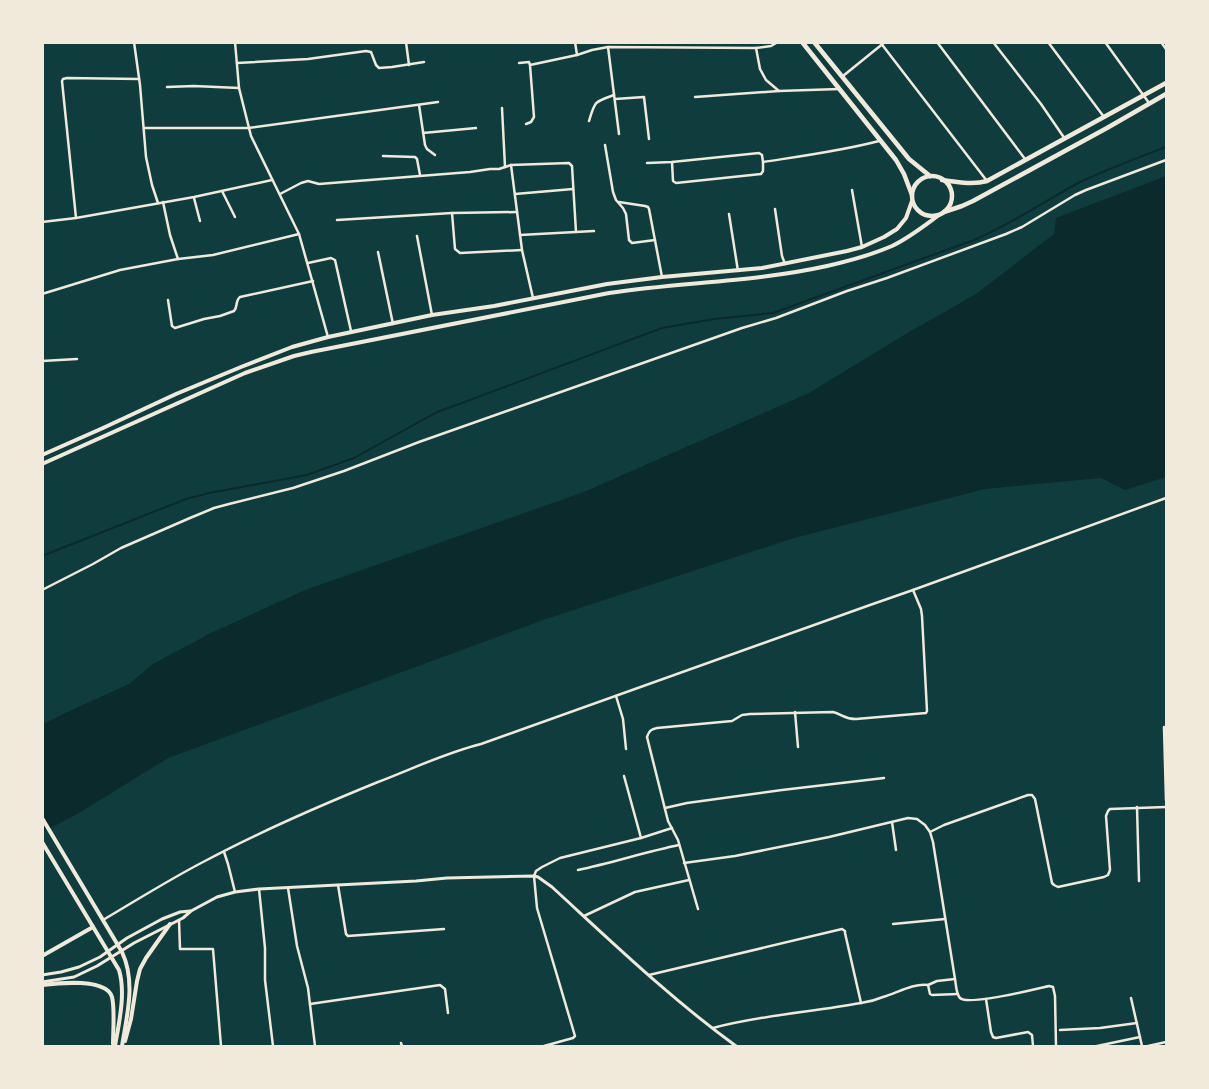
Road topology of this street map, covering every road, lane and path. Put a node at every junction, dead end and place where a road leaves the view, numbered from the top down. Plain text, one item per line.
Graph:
1 (134, 42) edge
2 (235, 42) edge
3 (406, 42) edge
4 (575, 42) edge
5 (778, 42) edge
6 (802, 42) edge
7 (814, 42) edge
8 (937, 42) edge
9 (993, 42) edge
10 (1048, 42) edge
11 (1105, 42) edge
12 (1161, 42) edge
13 (882, 43) edge
14 (608, 47) junction
15 (756, 48) junction
16 (1166, 49) edge
17 (576, 55) junction
18 (424, 62) dead end
19 (237, 63) junction
20 (519, 63) dead end
21 (409, 65) junction
22 (530, 65) junction
23 (841, 77) junction
24 (139, 80) junction
25 (1166, 83) edge
26 (167, 87) dead end
27 (239, 88) junction
28 (839, 89) junction
29 (779, 92) junction
30 (1166, 94) edge
31 (614, 95) junction
32 (1144, 95) junction
33 (695, 97) dead end
34 (615, 99) junction
35 (438, 102) dead end
36 (1149, 103) junction
37 (419, 105) junction
38 (502, 108) dead end
39 (1104, 118) junction
40 (589, 121) dead end
41 (526, 124) dead end
42 (145, 128) junction
43 (248, 128) junction
44 (476, 128) dead end
45 (423, 133) junction
46 (619, 134) dead end
47 (648, 139) dead end
48 (1064, 139) junction
49 (880, 140) junction
50 (605, 145) dead end
51 (383, 156) dead end
52 (435, 156) dead end
53 (1026, 160) junction
54 (1166, 160) edge
55 (672, 162) junction
56 (763, 162) junction
57 (647, 163) dead end
58 (511, 166) junction
59 (505, 167) junction
60 (420, 175) junction
61 (930, 176) junction
62 (272, 180) junction
63 (942, 180) junction
64 (986, 181) junction
65 (573, 189) junction
66 (852, 190) dead end
67 (222, 191) junction
68 (280, 194) junction
69 (515, 194) junction
70 (912, 195) junction
71 (194, 198) junction
72 (912, 201) junction
73 (163, 202) junction
74 (618, 202) junction
75 (158, 203) junction
76 (776, 209) dead end
77 (517, 212) junction
78 (452, 213) junction
79 (942, 213) junction
80 (729, 214) dead end
81 (76, 218) junction
82 (235, 218) dead end
83 (337, 220) dead end
84 (200, 221) dead end
85 (42, 222) edge
86 (594, 231) dead end
87 (576, 232) junction
88 (299, 234) junction
89 (520, 235) junction
90 (417, 236) dead end
91 (655, 240) junction
92 (862, 247) junction
93 (522, 250) junction
94 (378, 252) dead end
95 (178, 259) junction
96 (308, 263) junction
97 (785, 264) junction
98 (738, 271) junction
99 (662, 277) junction
100 (313, 281) junction
101 (607, 284) junction
102 (42, 294) edge
103 (608, 294) junction
104 (533, 298) junction
105 (168, 300) dead end
106 (432, 316) junction
107 (392, 324) junction
108 (351, 332) junction
109 (328, 337) junction
110 (77, 359) dead end
111 (42, 361) edge
112 (115, 422) junction
113 (118, 430) junction
114 (42, 455) edge
115 (42, 464) edge
116 (1166, 498) edge
117 (42, 590) edge
118 (913, 590) junction
119 (616, 696) junction
120 (795, 712) junction
121 (1164, 727) dead end
122 (798, 747) dead end
123 (626, 749) dead end
124 (624, 776) dead end
125 (884, 778) dead end
126 (1166, 800) edge
127 (1137, 807) junction
128 (1166, 807) edge
129 (665, 808) junction
130 (42, 818) edge
131 (892, 821) junction
132 (672, 828) junction
133 (930, 832) junction
134 (641, 838) junction
135 (42, 842) edge
136 (679, 845) junction
137 (896, 850) dead end
138 (224, 852) junction
139 (684, 863) junction
140 (578, 870) dead end
141 (534, 876) junction
142 (689, 880) junction
143 (1139, 881) dead end
144 (338, 885) junction
145 (288, 887) junction
146 (259, 889) junction
147 (236, 892) junction
148 (698, 909) dead end
149 (191, 911) junction
150 (584, 916) junction
151 (945, 919) junction
152 (103, 920) junction
153 (179, 920) junction
154 (170, 924) junction
155 (893, 924) dead end
156 (93, 927) junction
157 (444, 930) dead end
158 (42, 956) edge
159 (42, 975) edge
160 (647, 975) junction
161 (955, 979) junction
162 (42, 984) edge
163 (928, 985) junction
164 (958, 994) junction
165 (1131, 998) dead end
166 (986, 999) junction
167 (862, 1003) junction
168 (310, 1004) junction
169 (448, 1013) dead end
170 (1137, 1023) junction
171 (711, 1028) junction
172 (1060, 1030) dead end
173 (1140, 1037) junction
174 (1166, 1042) edge
175 (114, 1046) edge
176 (122, 1046) edge
177 (221, 1046) edge
178 (273, 1046) edge
179 (315, 1046) edge
180 (544, 1046) edge
181 (736, 1046) edge
182 (1033, 1046) edge
183 (1056, 1046) edge
184 (1097, 1046) edge
185 (1142, 1046) edge
186 (1148, 1046) edge

1 - 24 street
2 - 19 street
3 - 21 street
4 - 17 street
5 - 15 street
6 - 28 highway
7 - 23 highway
8 - 53 street
9 - 48 street
10 - 39 street
11 - 32 street
12 - 16 street
13 - 23 street
13 - 64 street
14 - 15 street
14 - 17 street
14 - 31 street
15 - 29 street
17 - 22 street
18 - 21 street
19 - 21 street
19 - 27 street
20 - 22 street
22 - 41 street
23 - 61 highway
24 - 42 street
24 - 81 street
25 - 32 highway
26 - 27 street
27 - 43 street
28 - 29 street
28 - 49 highway
29 - 33 street
30 - 36 highway
31 - 34 street
31 - 40 street
32 - 36 street
32 - 39 highway
34 - 46 street
34 - 47 street
35 - 37 street
36 - 79 highway
37 - 43 street
37 - 45 street
38 - 59 street
39 - 48 highway
42 - 43 street
42 - 75 street
43 - 62 street
44 - 45 street
45 - 52 street
48 - 53 highway
49 - 56 street
49 - 70 highway
50 - 74 street
51 - 60 street
53 - 64 highway
54 - 117 street
55 - 56 street
55 - 56 street
55 - 57 street
58 - 59 street
58 - 65 street
58 - 69 street
59 - 60 street
60 - 68 street
61 - 63 highway
61 - 70 highway
62 - 67 street
62 - 68 street
63 - 64 highway
63 - 79 highway
65 - 69 street
65 - 87 street
66 - 92 street
67 - 71 street
67 - 82 street
68 - 88 street
69 - 77 street
70 - 72 highway
71 - 73 street
71 - 84 street
72 - 79 highway
72 - 92 main road
73 - 75 street
73 - 95 street
74 - 91 street
74 - 91 street
75 - 81 street
76 - 97 street
77 - 78 street
77 - 89 street
78 - 83 street
78 - 93 street
79 - 103 main road
80 - 98 street
81 - 85 street
86 - 87 street
87 - 89 street
88 - 95 street
88 - 96 street
89 - 93 street
90 - 106 street
91 - 99 street
92 - 97 main road
93 - 104 street
94 - 107 street
95 - 102 street
96 - 100 street
96 - 108 street
97 - 98 main road
98 - 99 main road
99 - 101 main road
100 - 105 street
100 - 109 street
101 - 103 main road
101 - 104 main road
103 - 113 main road
104 - 106 main road
106 - 107 main road
107 - 108 main road
108 - 109 main road
109 - 112 main road
110 - 111 street
112 - 113 main road
112 - 114 main road
113 - 115 main road
116 - 118 street
118 - 119 street
118 - 120 street
119 - 123 street
119 - 138 street
120 - 122 street
120 - 129 street
121 - 126 street
124 - 134 street
125 - 129 street
127 - 128 street
127 - 133 street
127 - 143 street
129 - 132 street
130 - 152 main road
131 - 133 street
131 - 137 street
131 - 139 street
132 - 134 street
132 - 136 street
133 - 151 street
134 - 141 street
135 - 156 main road
136 - 139 street
136 - 140 street
138 - 147 street
138 - 152 street
139 - 142 street
141 - 144 street
141 - 150 street
141 - 180 street
142 - 148 street
142 - 150 street
144 - 145 street
144 - 157 street
145 - 146 street
145 - 168 street
146 - 147 street
146 - 178 street
147 - 149 street
149 - 153 street
149 - 159 street
150 - 160 street
151 - 155 street
151 - 161 street
152 - 176 main road
153 - 154 street
153 - 177 street
154 - 162 street
154 - 176 main road
156 - 158 main road
156 - 175 main road
160 - 167 street
160 - 171 street
161 - 163 street
161 - 164 street
162 - 175 main road
163 - 164 street
163 - 167 street
164 - 166 street
165 - 170 street
166 - 182 street
166 - 183 street
167 - 171 street
168 - 169 street
168 - 179 street
170 - 172 street
170 - 173 street
171 - 181 street
173 - 184 street
173 - 185 street
174 - 186 street

